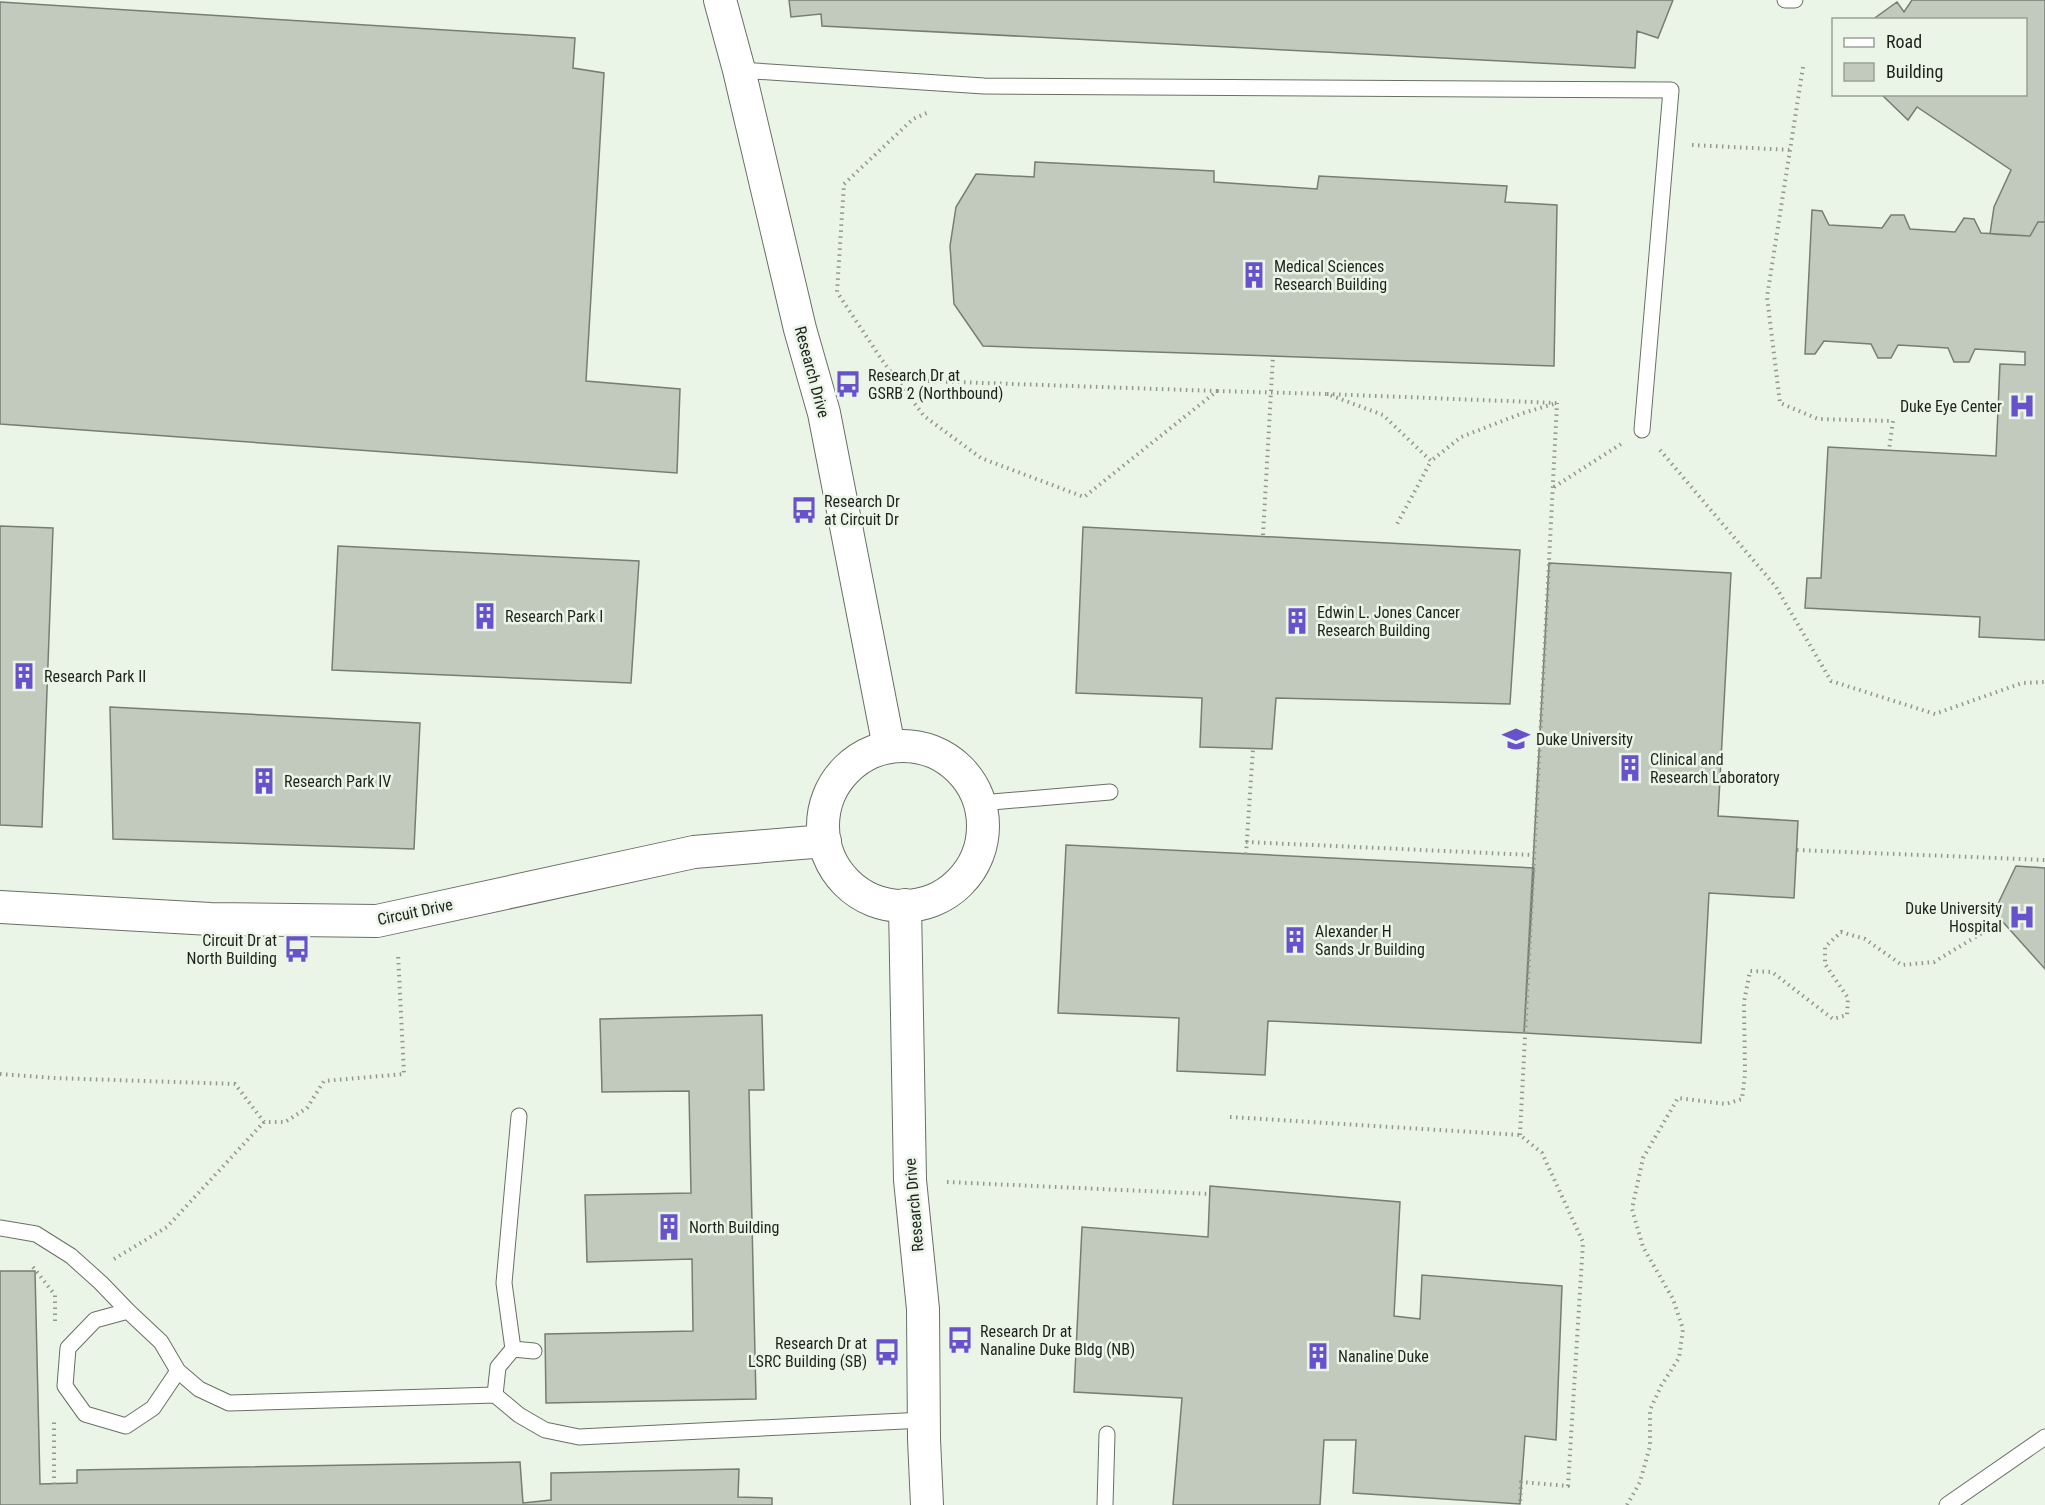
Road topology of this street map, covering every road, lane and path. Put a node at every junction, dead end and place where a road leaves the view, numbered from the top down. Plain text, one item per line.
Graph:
1 (720, 0) edge
2 (1785, 0) edge
3 (1795, 0) edge
4 (1803, 68) dead end
5 (739, 70) junction
6 (933, 110) dead end
7 (1666, 144) junction
8 (1791, 150) junction
9 (1274, 356) dead end
10 (898, 380) junction
11 (1217, 391) junction
12 (1271, 393) junction
13 (1327, 394) junction
14 (1557, 403) junction
15 (1642, 430) junction
16 (1889, 450) dead end
17 (1431, 461) junction
18 (1553, 487) junction
19 (1396, 526) dead end
20 (1263, 535) dead end
21 (2045, 682) edge
22 (889, 747) junction
23 (1253, 749) dead end
24 (1110, 792) dead end
25 (980, 803) junction
26 (825, 841) junction
27 (1246, 842) junction
28 (1797, 850) dead end
29 (1246, 854) dead end
30 (1533, 855) junction
31 (2045, 860) edge
32 (904, 905) junction
33 (0, 907) edge
34 (377, 921) junction
35 (2002, 921) dead end
36 (0, 1074) edge
37 (519, 1116) dead end
38 (1230, 1117) dead end
39 (264, 1122) junction
40 (1520, 1135) junction
41 (910, 1180) junction
42 (1210, 1194) dead end
43 (0, 1228) edge
44 (90, 1274) junction
45 (128, 1311) junction
46 (513, 1348) junction
47 (534, 1351) dead end
48 (178, 1371) junction
49 (495, 1395) junction
50 (924, 1420) junction
51 (1107, 1434) dead end
52 (2045, 1437) edge
53 (927, 1505) edge
54 (1105, 1505) edge
55 (1520, 1505) edge
56 (1627, 1505) edge
57 (1947, 1505) edge

1 - 5 street, Research Drive
2 - 3 lane
4 - 8 path
5 - 7 lane
5 - 22 street, Research Drive
6 - 10 path
7 - 8 path
7 - 15 lane
8 - 16 path
9 - 12 path
10 - 11 path
10 - 11 path
11 - 12 path
12 - 13 path
12 - 20 path
13 - 14 path
13 - 17 path
14 - 17 path
14 - 18 path
15 - 18 path
15 - 21 path
17 - 19 path
18 - 30 path
22 - 25 street
22 - 26 street
23 - 27 path
24 - 25 lane
25 - 32 street
26 - 32 street
26 - 34 street, Circuit Drive
27 - 29 path
27 - 30 path
28 - 31 path
30 - 40 path
32 - 41 street, Research Drive
33 - 34 street, Circuit Drive
34 - 39 path
35 - 56 path
36 - 39 path
37 - 46 lane
38 - 40 path
39 - 44 path
40 - 55 path
41 - 42 path
41 - 50 street, Research Drive
43 - 44 lane
44 - 45 lane
45 - 48 lane
45 - 48 lane
46 - 47 lane
46 - 49 lane
48 - 49 lane
49 - 50 lane
50 - 53 street, Research Drive
51 - 54 lane
52 - 57 lane

